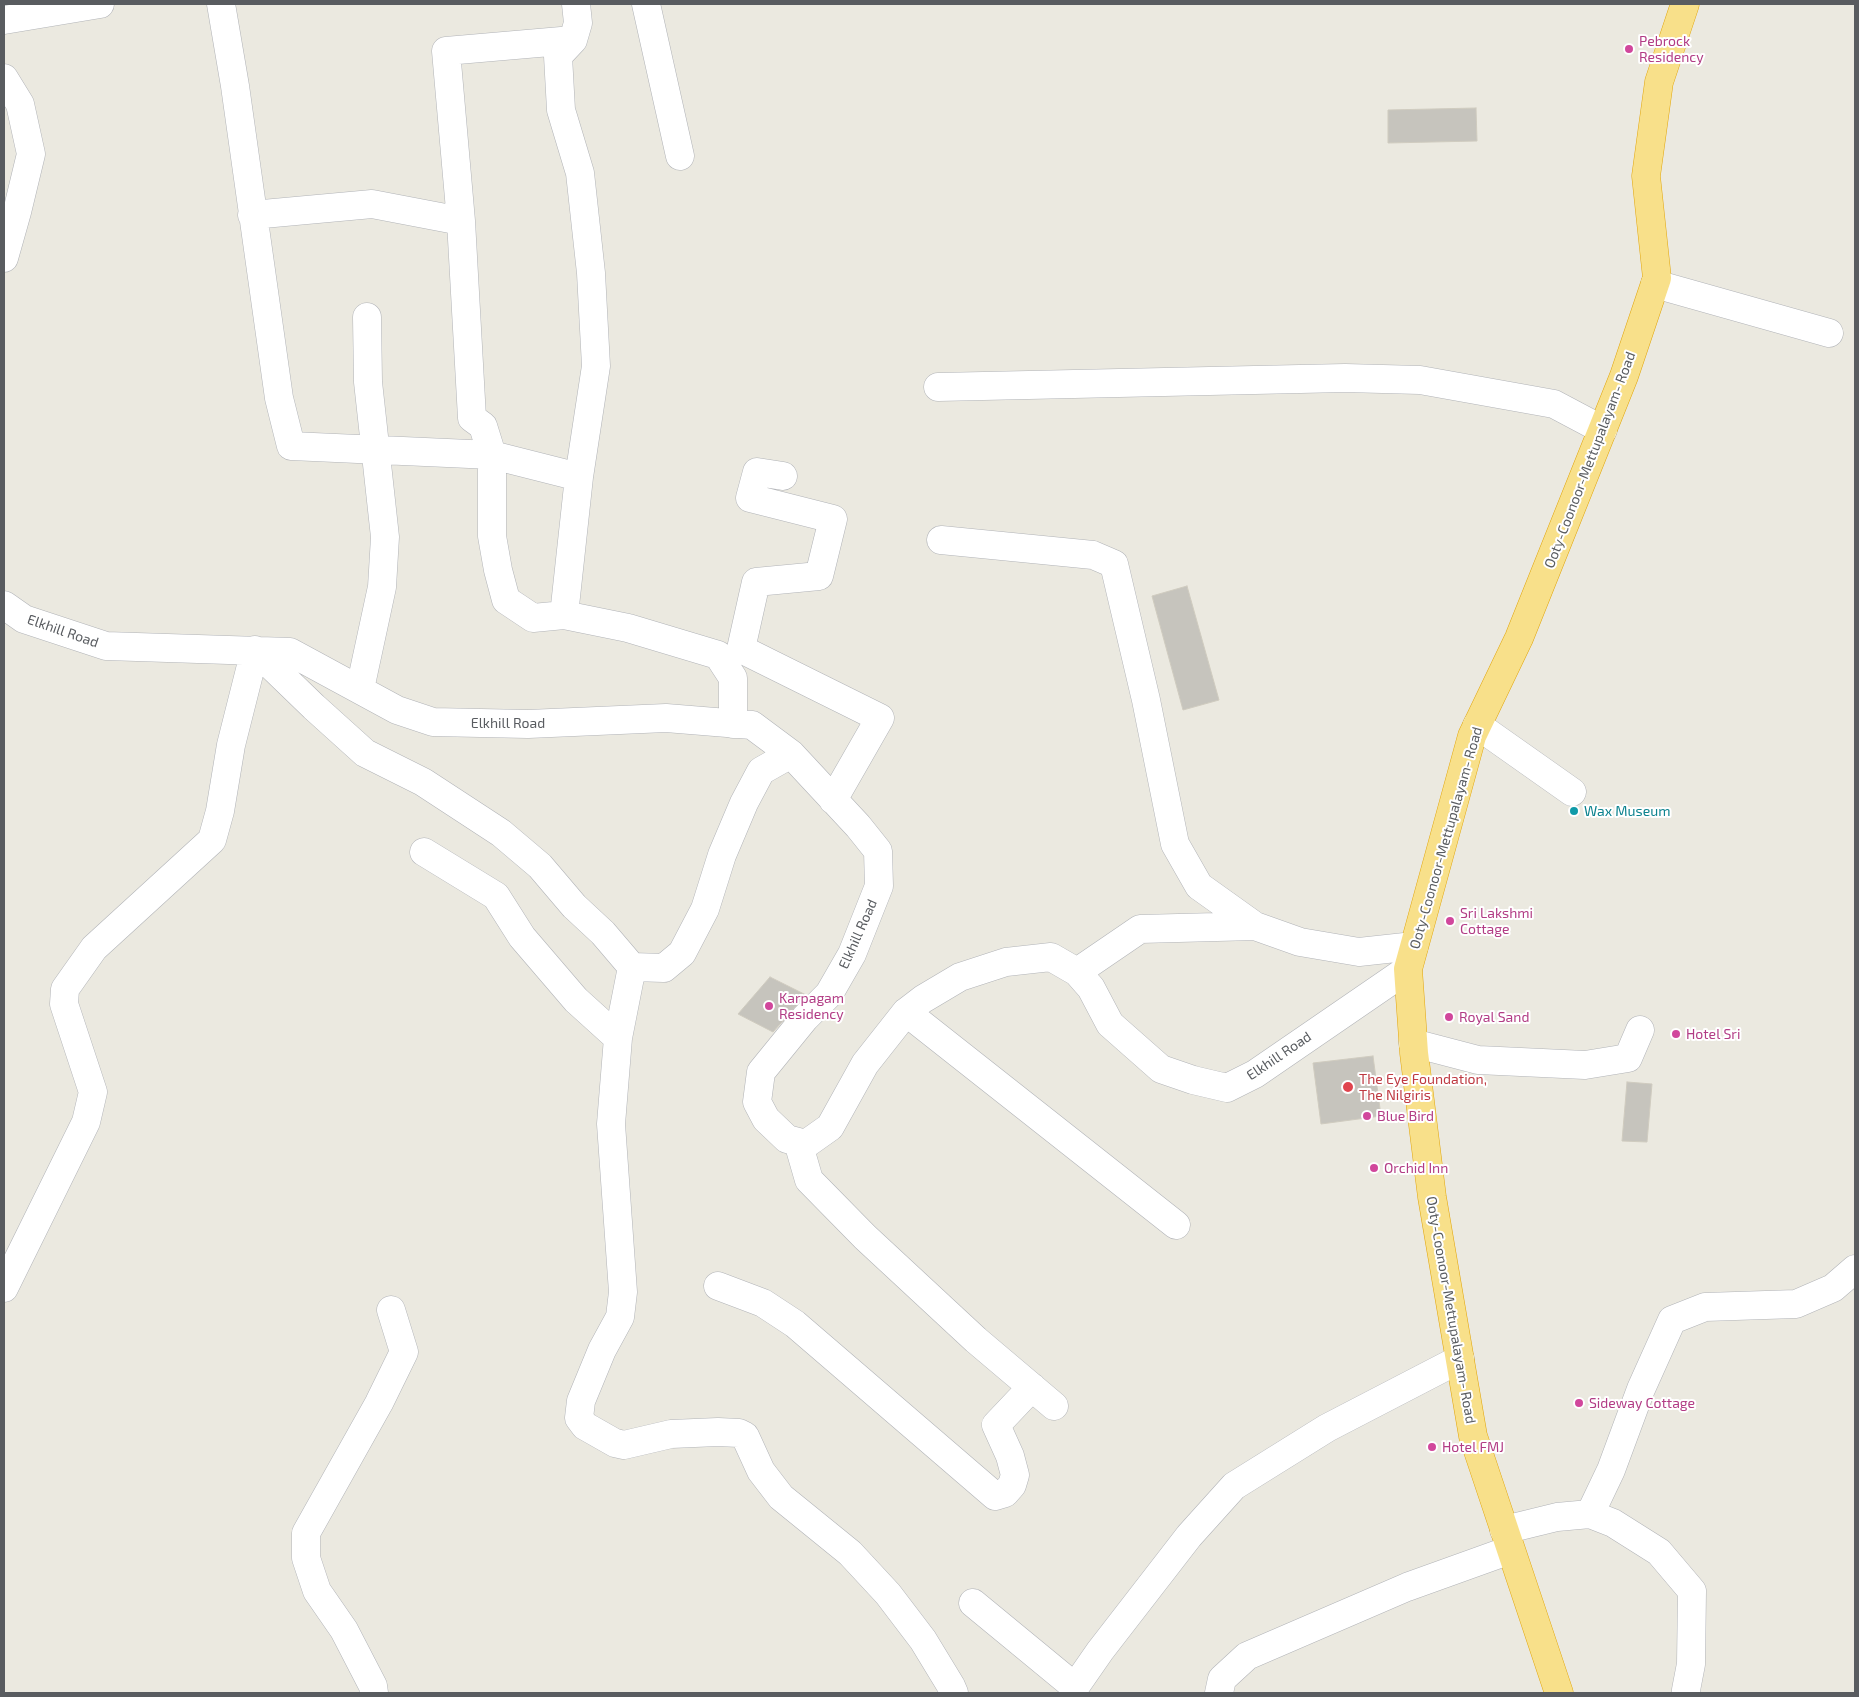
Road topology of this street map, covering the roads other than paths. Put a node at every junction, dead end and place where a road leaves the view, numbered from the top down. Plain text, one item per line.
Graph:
1 (100, 4) edge
2 (221, 4) edge
3 (576, 4) edge
4 (646, 4) edge
5 (1685, 4) edge
6 (4, 20) edge
7 (573, 40) junction
8 (4, 78) edge
9 (680, 156) dead end
10 (252, 215) junction
11 (461, 221) junction
12 (4, 258) edge
13 (1655, 284) junction
14 (367, 317) dead end
15 (1829, 334) dead end
16 (938, 387) dead end
17 (1603, 430) junction
18 (375, 450) junction
19 (492, 455) junction
20 (783, 476) dead end
21 (579, 477) junction
22 (941, 540) dead end
23 (4, 604) edge
24 (564, 615) junction
25 (255, 650) junction
26 (360, 689) junction
27 (733, 724) junction
28 (1477, 726) junction
29 (791, 754) junction
30 (1572, 792) dead end
31 (833, 800) junction
32 (424, 852) dead end
33 (1255, 926) junction
34 (1411, 958) junction
35 (632, 967) junction
36 (1077, 972) junction
37 (906, 1012) junction
38 (1640, 1030) dead end
39 (618, 1038) junction
40 (1413, 1043) junction
41 (798, 1142) junction
42 (1176, 1225) dead end
43 (1855, 1269) edge
44 (718, 1286) dead end
45 (4, 1288) edge
46 (391, 1310) dead end
47 (1460, 1359) junction
48 (1032, 1387) junction
49 (1054, 1406) dead end
50 (1590, 1514) junction
51 (1507, 1540) junction
52 (973, 1603) dead end
53 (374, 1693) edge
54 (954, 1693) edge
55 (1219, 1693) edge
56 (1558, 1693) edge
57 (1686, 1693) edge

1 - 6 street
2 - 10 street
3 - 7 street
4 - 9 street
5 - 13 highway, Ooty-Coonoor-Mettupalayam- Road
7 - 11 street
7 - 21 street
8 - 12 street
10 - 11 street
10 - 18 street
11 - 19 street
13 - 15 street
13 - 17 highway, Ooty-Coonoor-Mettupalayam- Road
14 - 18 street
16 - 17 street
17 - 28 highway, Ooty-Coonoor-Mettupalayam- Road
18 - 19 street
18 - 26 street
19 - 21 street
19 - 24 street
20 - 31 street
21 - 24 street
22 - 33 street
23 - 25 street, Elkhill Road
24 - 27 street
25 - 26 street, Elkhill Road
25 - 35 street
25 - 45 street
26 - 27 street, Elkhill Road
27 - 29 street, Elkhill Road
28 - 30 street
28 - 34 highway, Ooty-Coonoor-Mettupalayam- Road
29 - 31 street, Elkhill Road
29 - 35 street
31 - 41 street, Elkhill Road
32 - 39 street
33 - 34 street
33 - 36 street
34 - 36 street, Elkhill Road
34 - 40 highway, Ooty-Coonoor-Mettupalayam- Road
35 - 39 street
36 - 37 street, Elkhill Road
37 - 41 street, Elkhill Road
37 - 42 street
38 - 40 street
39 - 54 street
40 - 47 highway, Ooty-Coonoor-Mettupalayam- Road
41 - 48 street
43 - 50 street
44 - 48 street
46 - 53 street
47 - 51 highway, Ooty-Coonoor-Mettupalayam- Road
47 - 52 street
48 - 49 street
50 - 51 street
50 - 57 street
51 - 55 street
51 - 56 highway, Ooty-Coonoor-Mettupalayam- Road

